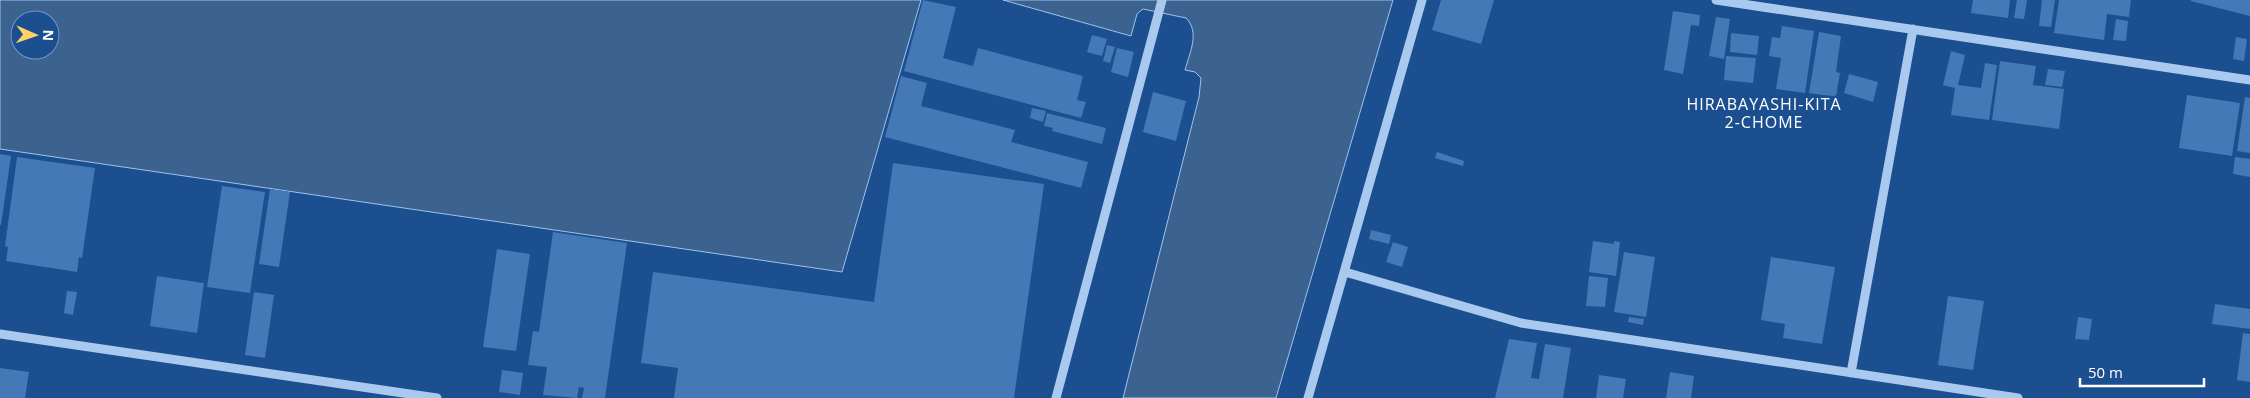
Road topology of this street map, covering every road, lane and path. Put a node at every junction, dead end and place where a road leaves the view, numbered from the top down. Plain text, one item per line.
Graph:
1 (1162, 0) edge
2 (1422, 0) edge
3 (1716, 0) edge
4 (1913, 29) junction
5 (2250, 80) edge
6 (1345, 272) junction
7 (0, 334) edge
8 (1851, 373) junction
9 (437, 398) edge
10 (1056, 398) edge
11 (1308, 398) edge
12 (2018, 398) edge

1 - 10 street
2 - 6 street
3 - 4 street
4 - 5 street
4 - 8 street
6 - 8 street
6 - 11 street
7 - 9 street
8 - 12 street

